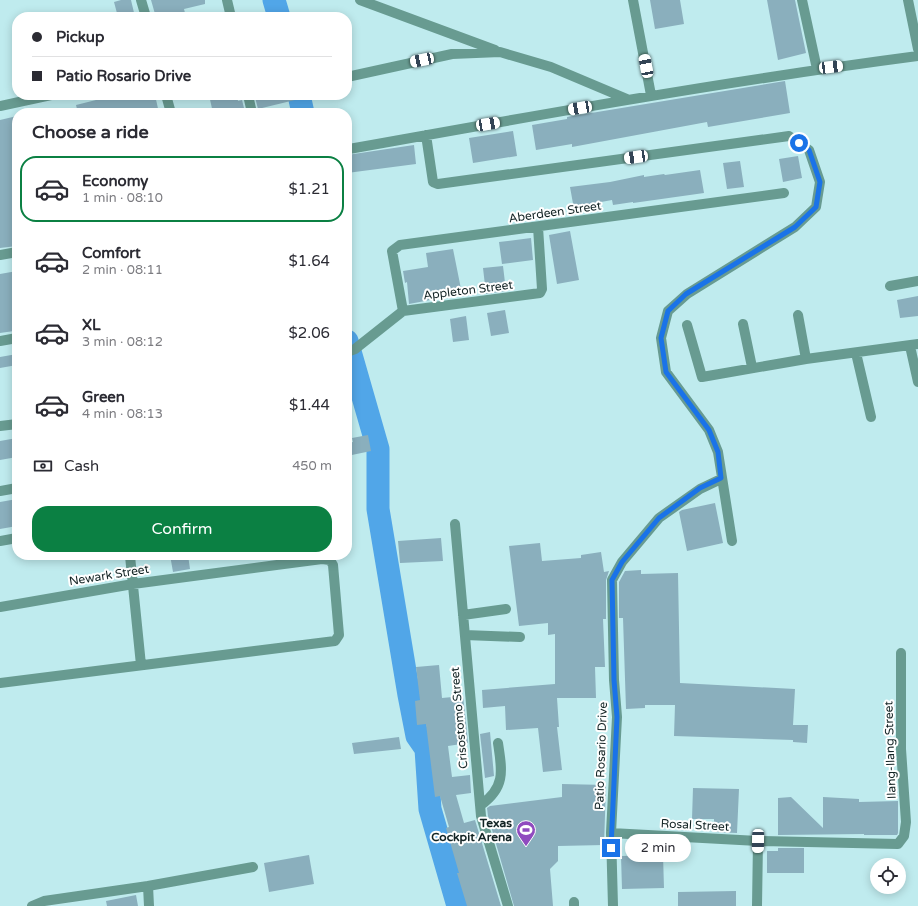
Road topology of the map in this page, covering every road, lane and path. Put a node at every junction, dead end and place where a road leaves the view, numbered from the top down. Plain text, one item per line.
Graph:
1 (141, 0) edge
2 (227, 0) edge
3 (360, 0) edge
4 (633, 0) edge
5 (802, 0) edge
6 (908, 0) edge
7 (145, 12) edge
8 (230, 12) edge
9 (918, 49) edge
10 (500, 52) junction
11 (918, 56) edge
12 (817, 69) junction
13 (352, 76) edge
14 (651, 95) junction
15 (627, 99) junction
16 (28, 100) edge
17 (0, 106) edge
18 (426, 135) junction
19 (352, 148) edge
20 (784, 193) dead end
21 (538, 227) junction
22 (12, 253) edge
23 (0, 255) edge
24 (918, 281) edge
25 (890, 286) dead end
26 (403, 311) junction
27 (798, 315) dead end
28 (743, 324) dead end
29 (687, 325) dead end
30 (12, 339) edge
31 (0, 340) edge
32 (914, 345) edge
33 (352, 350) edge
34 (856, 352) junction
35 (806, 359) junction
36 (752, 367) junction
37 (918, 382) edge
38 (871, 417) dead end
39 (12, 425) edge
40 (0, 426) edge
41 (721, 478) junction
42 (12, 489) edge
43 (0, 490) edge
44 (455, 524) dead end
45 (12, 539) edge
46 (0, 541) edge
47 (732, 541) dead end
48 (130, 560) edge
49 (314, 560) edge
50 (330, 560) edge
51 (133, 584) junction
52 (0, 607) edge
53 (506, 609) dead end
54 (463, 615) junction
55 (465, 635) junction
56 (520, 637) dead end
57 (901, 653) dead end
58 (141, 665) junction
59 (0, 683) edge
60 (498, 743) dead end
61 (481, 805) junction
62 (611, 833) junction
63 (758, 841) junction
64 (898, 844) joint
65 (253, 867) dead end
66 (148, 886) junction
67 (32, 906) edge
68 (149, 906) edge
69 (508, 906) edge
70 (613, 906) edge
71 (757, 906) edge

1 - 7 street
2 - 8 street
3 - 10 street
4 - 14 street
5 - 12 street
6 - 9 street
10 - 13 street
10 - 15 street
11 - 12 street
12 - 14 street
14 - 15 street
15 - 18 street
16 - 17 street
18 - 19 street
18 - 41 street
20 - 21 street, Aberdeen Street
21 - 26 street, Appleton Street
21 - 26 street, Aberdeen Street
22 - 23 street
24 - 25 street
26 - 33 street
27 - 35 street
28 - 36 street
29 - 36 street
30 - 31 street
32 - 34 street
32 - 37 street
34 - 35 street
34 - 38 street
35 - 36 street
39 - 40 street
41 - 47 street
41 - 62 street, Patio Rosario Drive
42 - 43 street
44 - 54 street, Crisostomo Street
45 - 46 street
48 - 51 street
49 - 51 street, Newark Street
50 - 58 street, Newark Street
51 - 52 street, Newark Street
51 - 58 street
53 - 54 street
54 - 55 street, Crisostomo Street
55 - 56 street
55 - 61 street, Crisostomo Street
57 - 64 street, Ilang-Ilang Street
58 - 59 street
60 - 61 street
61 - 69 street, Crisostomo Street
62 - 63 street, Rosal Street
62 - 70 street, Patio Rosario Drive
63 - 64 street, Rosal Street
63 - 71 street
65 - 66 street
66 - 67 street
66 - 68 street

